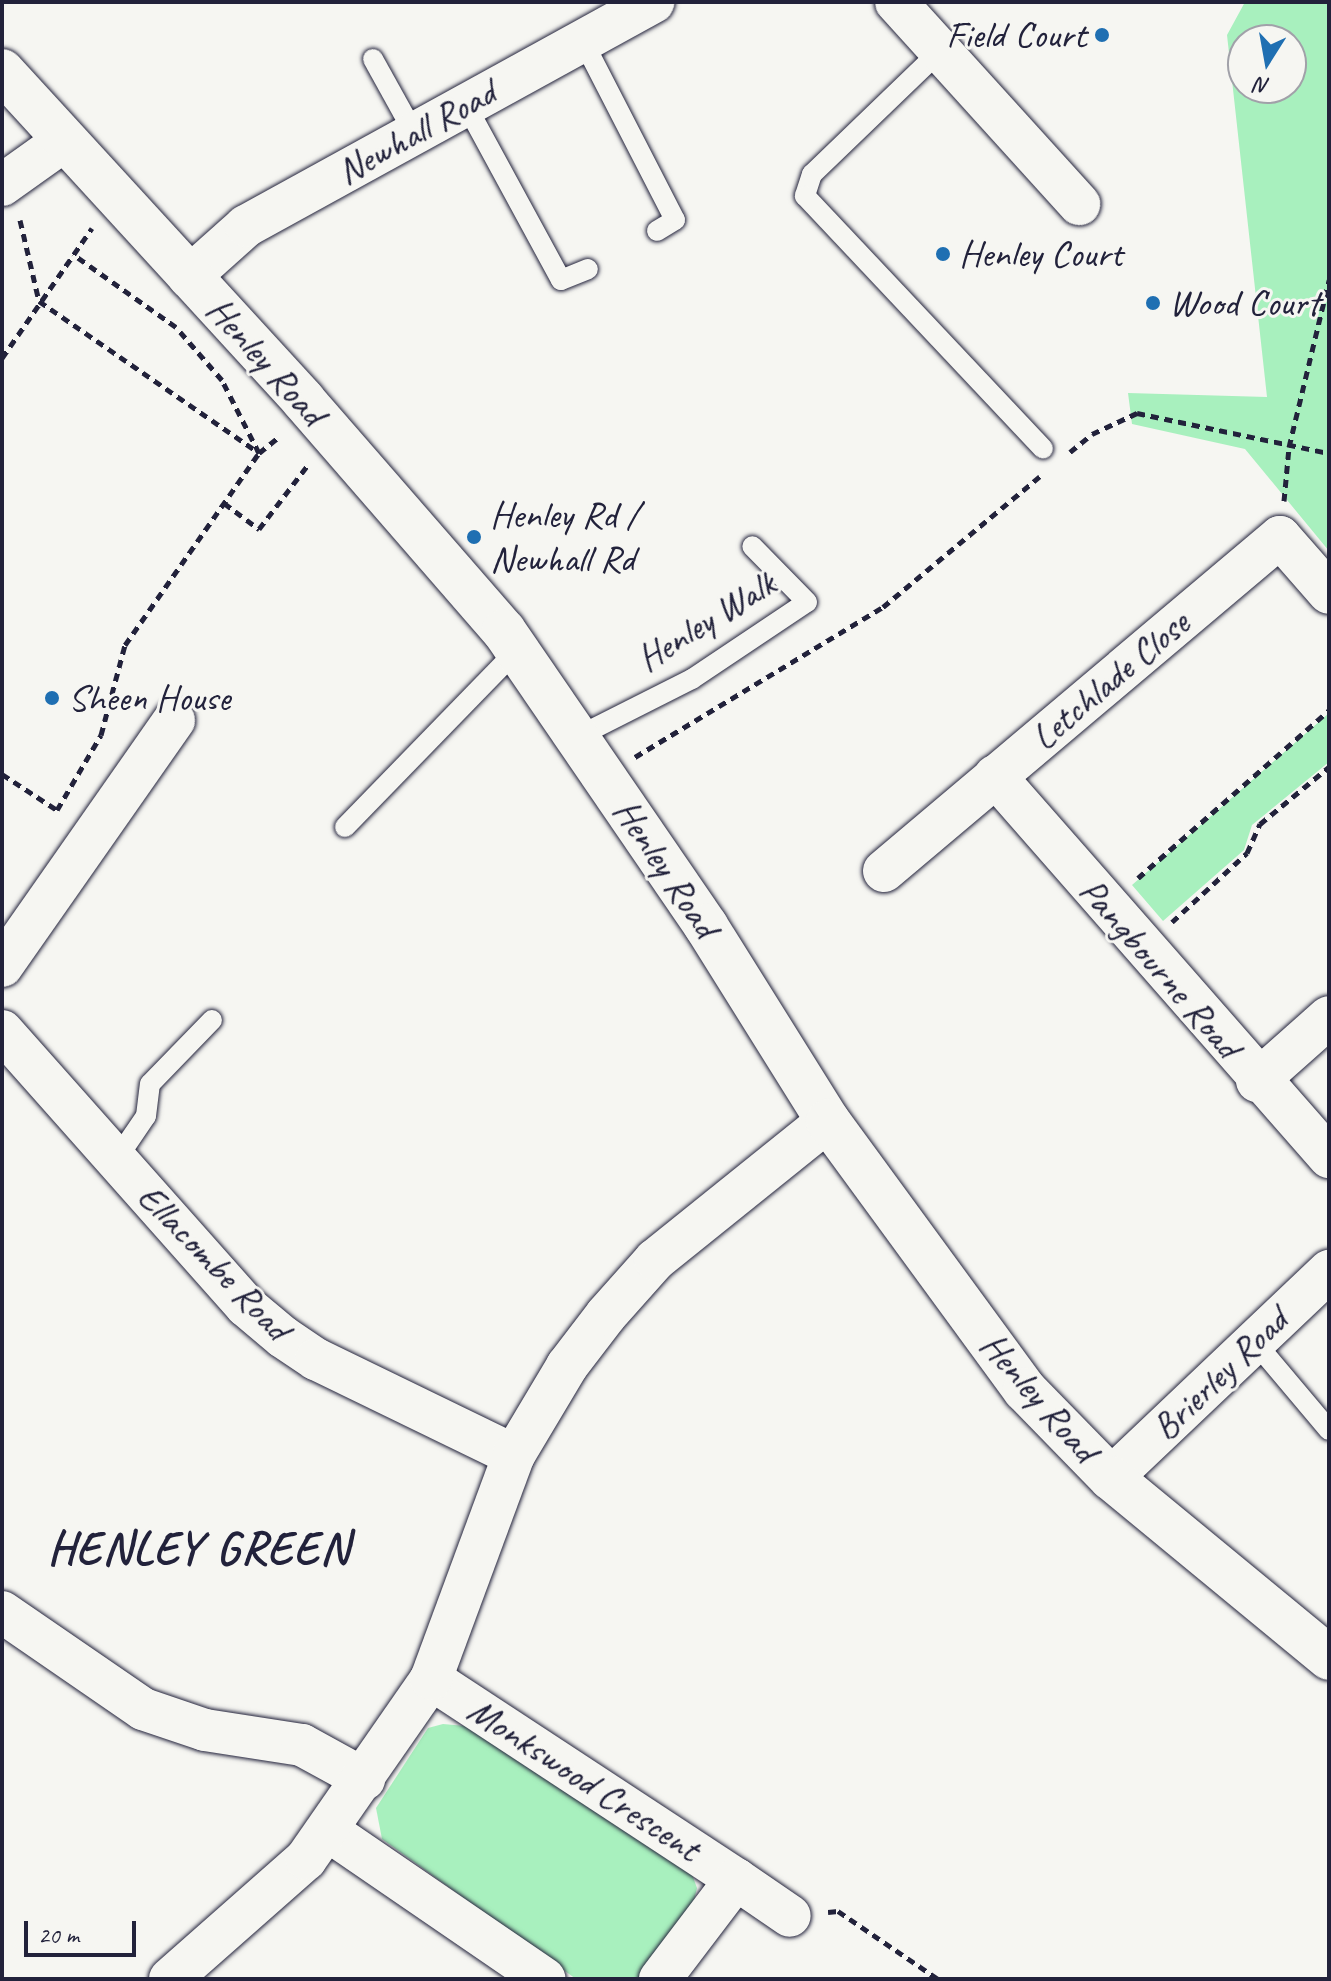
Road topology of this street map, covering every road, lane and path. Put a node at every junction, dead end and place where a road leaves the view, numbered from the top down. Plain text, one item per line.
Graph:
1 (653, 2) edge
2 (913, 8) edge
3 (583, 41) junction
4 (940, 51) junction
5 (373, 59) dead end
6 (2, 71) edge
7 (466, 105) junction
8 (414, 133) junction
9 (65, 140) junction
10 (6, 182) edge
11 (122, 200) junction
12 (1079, 204) dead end
13 (657, 231) dead end
14 (73, 254) junction
15 (588, 269) dead end
16 (189, 277) junction
17 (1329, 280) edge
18 (39, 301) junction
19 (2, 358) edge
20 (322, 422) junction
21 (1289, 447) junction
22 (259, 453) junction
23 (1329, 453) edge
24 (1050, 455) joint
25 (1046, 471) dead end
26 (224, 503) junction
27 (1280, 537) junction
28 (752, 546) dead end
29 (1329, 593) edge
30 (517, 650) junction
31 (1329, 710) edge
32 (174, 720) dead end
33 (577, 737) junction
34 (1329, 767) edge
35 (2, 774) edge
36 (995, 776) junction
37 (605, 778) junction
38 (345, 827) dead end
39 (884, 871) dead end
40 (1105, 904) junction
41 (1142, 947) junction
42 (2, 966) edge
43 (1329, 1017) edge
44 (212, 1020) dead end
45 (2, 1031) edge
46 (1257, 1081) junction
47 (828, 1121) junction
48 (1329, 1157) edge
49 (116, 1160) junction
50 (1329, 1271) edge
51 (1254, 1341) junction
52 (1329, 1430) edge
53 (514, 1455) junction
54 (1111, 1478) junction
55 (2, 1612) edge
56 (1328, 1655) edge
57 (431, 1679) junction
58 (364, 1779) junction
59 (330, 1832) junction
60 (736, 1879) junction
61 (790, 1916) joint
62 (170, 1979) edge
63 (545, 1979) edge
64 (660, 1979) edge
65 (938, 1979) edge

1 - 3 street, Newhall Road
2 - 4 street
3 - 7 street, Newhall Road
3 - 13 lane
4 - 12 street
4 - 24 lane
5 - 8 lane
6 - 9 main road, Henley Road
7 - 8 street, Newhall Road
7 - 15 lane
8 - 16 street, Newhall Road
9 - 10 street
9 - 11 main road, Henley Road
10 - 18 path
11 - 14 path
11 - 16 main road, Henley Road
14 - 18 path
14 - 22 path
16 - 20 main road, Henley Road
17 - 21 path
18 - 19 path
18 - 22 path
20 - 22 path
20 - 26 path
20 - 30 main road, Henley Road
21 - 23 path
21 - 24 path
21 - 27 path
22 - 26 path
25 - 37 path
26 - 35 path
27 - 29 street
27 - 36 street, Letchlade Close
28 - 33 lane, Henley Walk
30 - 33 main road, Henley Road
30 - 38 lane
31 - 40 path
32 - 42 street
33 - 37 main road, Henley Road
34 - 41 path
36 - 39 street, Letchlade Close
36 - 40 street, Pangbourne Road
37 - 47 main road, Henley Road
40 - 41 street, Pangbourne Road
41 - 46 street, Pangbourne Road
43 - 46 street
44 - 49 lane
45 - 49 street, Ellacombe Road
46 - 48 street, Pangbourne Road
47 - 53 street, Monkswood Crescent
47 - 54 main road, Henley Road
49 - 53 street, Ellacombe Road
50 - 51 street, Brierley Road
51 - 52 lane
51 - 54 street, Brierley Road
53 - 57 street, Monkswood Crescent
54 - 56 main road, Henley Road
55 - 58 street
57 - 58 street, Monkswood Crescent
57 - 60 street, Monkswood Crescent
58 - 59 street, Monkswood Crescent
59 - 62 street, Monkswood Crescent
59 - 63 street
60 - 61 street, Monkswood Crescent
60 - 64 street, Monkswood Crescent
61 - 65 path

